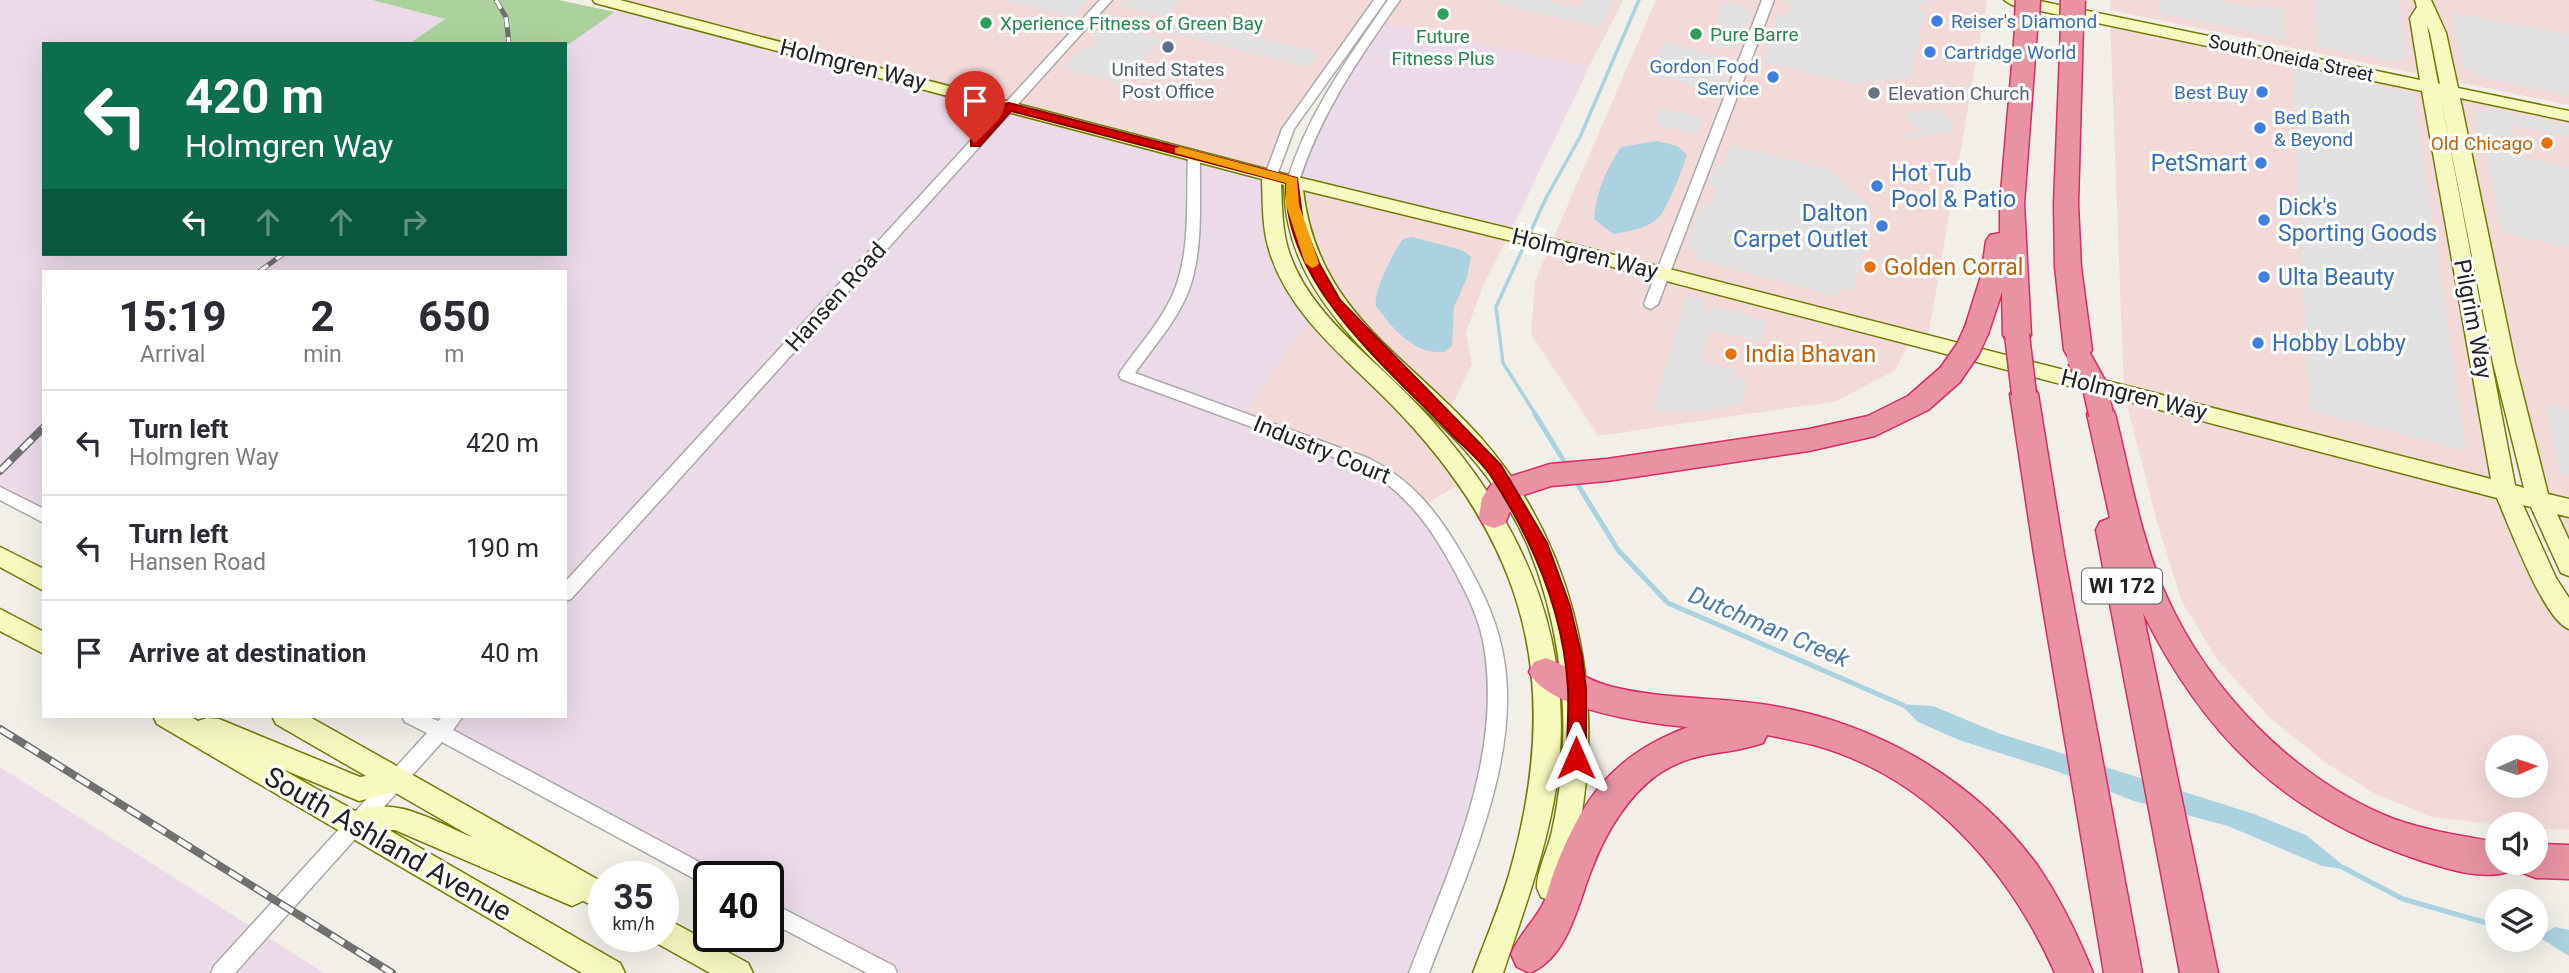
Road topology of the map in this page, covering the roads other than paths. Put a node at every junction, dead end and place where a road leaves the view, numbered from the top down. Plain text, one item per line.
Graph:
1 (601, 0) edge
2 (1106, 0) edge
3 (1380, 0) edge
4 (1394, 0) edge
5 (1768, 0) edge
6 (2062, 0) edge
7 (2073, 0) edge
8 (2424, 4) edge
9 (2022, 6) edge
10 (2438, 83) junction
11 (2569, 105) edge
12 (1009, 107) junction
13 (2569, 116) edge
14 (1194, 154) junction
15 (1271, 175) junction
16 (1293, 181) junction
17 (2012, 204) junction
18 (1541, 242) joint
19 (1662, 273) junction
20 (1651, 304) dead end
21 (2094, 412) junction
22 (1607, 470) joint
23 (1550, 475) joint
24 (1501, 479) junction
25 (2505, 491) junction
26 (0, 493) edge
27 (2538, 499) junction
28 (2569, 508) edge
29 (42, 516) edge
30 (1494, 516) junction
31 (0, 556) edge
32 (2569, 566) edge
33 (42, 579) edge
34 (567, 592) edge
35 (0, 619) edge
36 (2569, 619) edge
37 (42, 644) edge
38 (1546, 672) junction
39 (1577, 689) junction
40 (289, 718) edge
41 (415, 718) edge
42 (452, 718) edge
43 (175, 721) edge
44 (440, 731) junction
45 (1832, 737) junction
46 (396, 779) junction
47 (354, 824) junction
48 (2485, 857) edge
49 (2548, 862) edge
50 (2569, 863) edge
51 (693, 868) edge
52 (588, 889) edge
53 (588, 898) edge
54 (784, 918) edge
55 (679, 941) edge
56 (1527, 964) edge
57 (221, 973) edge
58 (610, 973) edge
59 (738, 973) edge
60 (887, 973) edge
61 (1419, 973) edge
62 (1488, 973) edge
63 (2074, 973) edge
64 (2123, 973) edge
65 (2199, 973) edge

1 - 12 street, Holmgren Way
2 - 12 street, Hansen Road
3 - 15 street
4 - 16 street
5 - 19 street
6 - 10 street, South Oneida Street
7 - 21 highway, bridge
8 - 10 street, Pilgrim Way
9 - 10 street, South Oneida Street
9 - 17 highway, WI 172
10 - 11 street, South Oneida Street
10 - 13 street, South Oneida Street
10 - 25 street, Pilgrim Way
10 - 27 street, Pilgrim Way
12 - 14 street, Holmgren Way
12 - 34 street, Hansen Road
14 - 15 street, Holmgren Way
14 - 61 street, Industry Court
15 - 16 street, Holmgren Way
15 - 30 street
16 - 18 street, Holmgren Way
16 - 24 street
17 - 22 highway, bridge
17 - 64 highway, WI 172, bridge
18 - 19 street, Holmgren Way
19 - 20 street
19 - 25 street, Holmgren Way
21 - 48 highway
21 - 65 highway, WI 172
22 - 23 highway
23 - 24 highway
24 - 30 highway
24 - 39 street
25 - 27 street, Holmgren Way
25 - 36 street, Pilgrim Way
26 - 29 street
27 - 28 street, Holmgren Way
27 - 32 street, Pilgrim Way
30 - 38 street
31 - 33 street
35 - 37 street
38 - 39 highway
38 - 62 street
39 - 45 highway
39 - 56 street
40 - 46 street
41 - 44 street
42 - 44 street
43 - 46 street
43 - 47 street, South Ashland Avenue
44 - 46 street
44 - 51 street
45 - 56 highway
45 - 63 highway
46 - 47 street
46 - 52 street
47 - 53 street
47 - 57 street
47 - 58 street, South Ashland Avenue
49 - 50 highway
54 - 60 street
55 - 59 street

